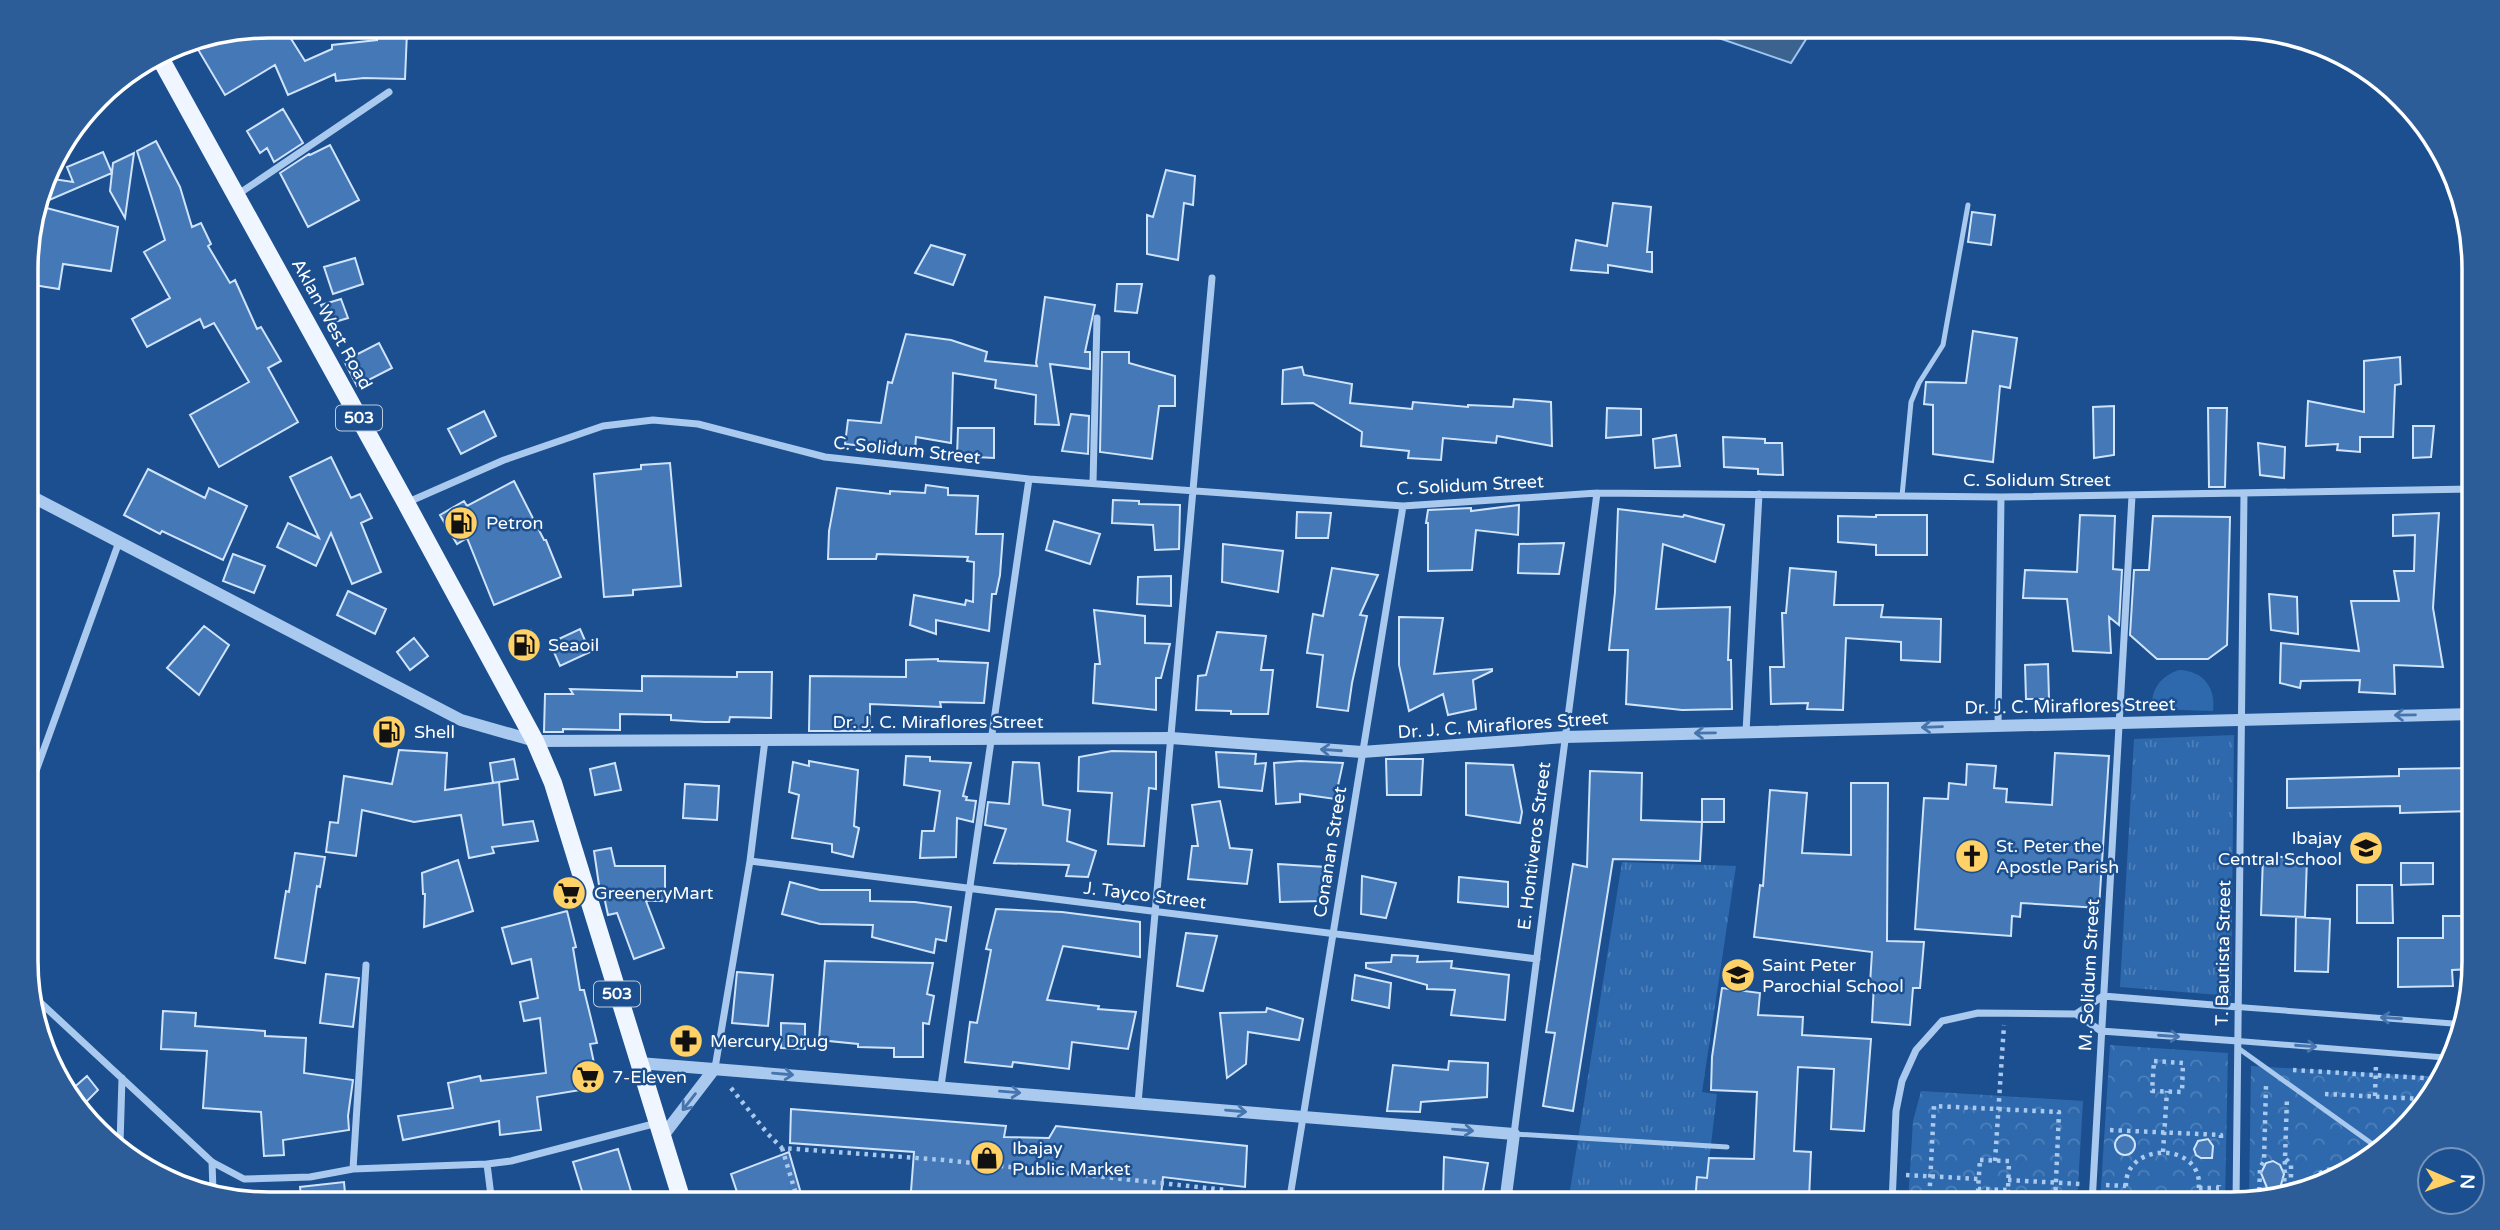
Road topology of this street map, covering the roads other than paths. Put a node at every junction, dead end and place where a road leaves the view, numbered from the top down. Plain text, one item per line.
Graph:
1 (163, 64) edge
2 (389, 92) dead end
3 (236, 196) junction
4 (1968, 205) dead end
5 (1212, 278) dead end
6 (1097, 318) dead end
7 (1029, 479) junction
8 (1093, 483) junction
9 (1193, 489) junction
10 (2462, 489) edge
11 (1597, 493) junction
12 (2244, 494) junction
13 (1759, 495) junction
14 (1902, 496) junction
15 (2132, 496) junction
16 (2001, 497) junction
17 (39, 501) edge
18 (407, 503) junction
19 (1403, 506) junction
20 (119, 542) junction
21 (2462, 714) edge
22 (2242, 720) junction
23 (2119, 723) junction
24 (1998, 726) junction
25 (1746, 732) junction
26 (1565, 737) junction
27 (1171, 738) junction
28 (991, 739) junction
29 (765, 740) junction
30 (535, 741) junction
31 (1363, 752) junction
32 (38, 765) edge
33 (750, 861) junction
34 (969, 888) junction
35 (1155, 912) junction
36 (1333, 933) junction
37 (1536, 959) junction
38 (366, 965) dead end
39 (2103, 996) junction
40 (43, 1005) edge
41 (2238, 1007) junction
42 (2076, 1014) junction
43 (2452, 1023) edge
44 (2101, 1031) junction
45 (2238, 1044) junction
46 (2440, 1057) edge
47 (639, 1063) junction
48 (715, 1068) junction
49 (121, 1078) junction
50 (941, 1086) junction
51 (1138, 1102) junction
52 (1304, 1118) junction
53 (660, 1130) junction
54 (1514, 1135) junction
55 (120, 1136) edge
56 (2371, 1143) edge
57 (1727, 1147) dead end
58 (212, 1162) junction
59 (487, 1164) junction
60 (353, 1169) junction
61 (213, 1185) edge
62 (1291, 1191) edge
63 (1507, 1191) edge
64 (1893, 1191) edge
65 (2093, 1191) edge
66 (2236, 1191) edge
67 (490, 1192) edge
68 (679, 1192) edge

1 - 3 main road, Aklan West Road / 503
2 - 3 street
3 - 18 main road, Aklan West Road / 503
4 - 14 lane
5 - 9 street
6 - 8 street
7 - 8 street, C. Solidum Street
7 - 18 street, C. Solidum Street
7 - 28 street
8 - 9 street, C. Solidum Street
9 - 19 street, C. Solidum Street
9 - 27 street
10 - 12 street, C. Solidum Street
11 - 13 street, C. Solidum Street
11 - 19 street, C. Solidum Street
11 - 26 street, E. Hontiveros Street
12 - 15 street, C. Solidum Street
12 - 22 street, T. Bautista Street
13 - 14 street, C. Solidum Street
13 - 25 street
14 - 16 street, C. Solidum Street
15 - 16 street, C. Solidum Street
15 - 23 street, M. Solidum Street
16 - 24 street
17 - 20 street, Dr. J. C. Miraflores Street
18 - 30 main road, Aklan West Road / 503
19 - 31 street, Conanan Street
20 - 30 street, Dr. J. C. Miraflores Street
20 - 32 street
21 -> 22 street, Dr. J. C. Miraflores Street
22 - 23 street, Dr. J. C. Miraflores Street
22 - 41 street, T. Bautista Street
23 - 24 street, Dr. J. C. Miraflores Street
23 - 39 street, M. Solidum Street
24 -> 25 street, Dr. J. C. Miraflores Street
25 -> 26 street, Dr. J. C. Miraflores Street
26 - 31 street, Dr. J. C. Miraflores Street
26 - 37 street, E. Hontiveros Street
27 - 28 street, Dr. J. C. Miraflores Street
31 -> 27 street, Dr. J. C. Miraflores Street
27 - 35 street
28 - 29 street, Dr. J. C. Miraflores Street
28 - 34 street
29 - 30 street, Dr. J. C. Miraflores Street
29 - 33 street
30 - 47 main road, Aklan West Road / 503
31 - 36 street, Conanan Street
33 - 34 street, J. Tayco Street
33 - 48 street
34 - 35 street, J. Tayco Street
34 - 50 street
35 - 36 street, J. Tayco Street
35 - 51 street
36 - 37 street, J. Tayco Street
36 - 52 street, Conanan Street
37 - 54 street, E. Hontiveros Street
38 - 60 street
39 - 41 street
39 - 42 street
39 - 44 street, M. Solidum Street
40 - 49 street
43 -> 41 street
41 - 45 street, T. Bautista Street
42 - 44 street
42 - 64 street
44 -> 45 street
44 - 65 street, M. Solidum Street
45 -> 46 street
45 - 56 lane
45 - 66 street, T. Bautista Street
47 - 48 street
47 - 53 main road, Aklan West Road / 503
48 -> 50 street
48 -> 53 street
49 - 55 street
49 - 58 street
50 -> 51 street
51 -> 52 street
52 -> 54 street
52 - 62 street, Conanan Street
53 - 59 street
53 - 68 main road, Aklan West Road / 503
54 - 57 lane
54 - 63 street, E. Hontiveros Street
58 - 60 street
58 - 61 street
59 - 60 street
59 - 67 street

